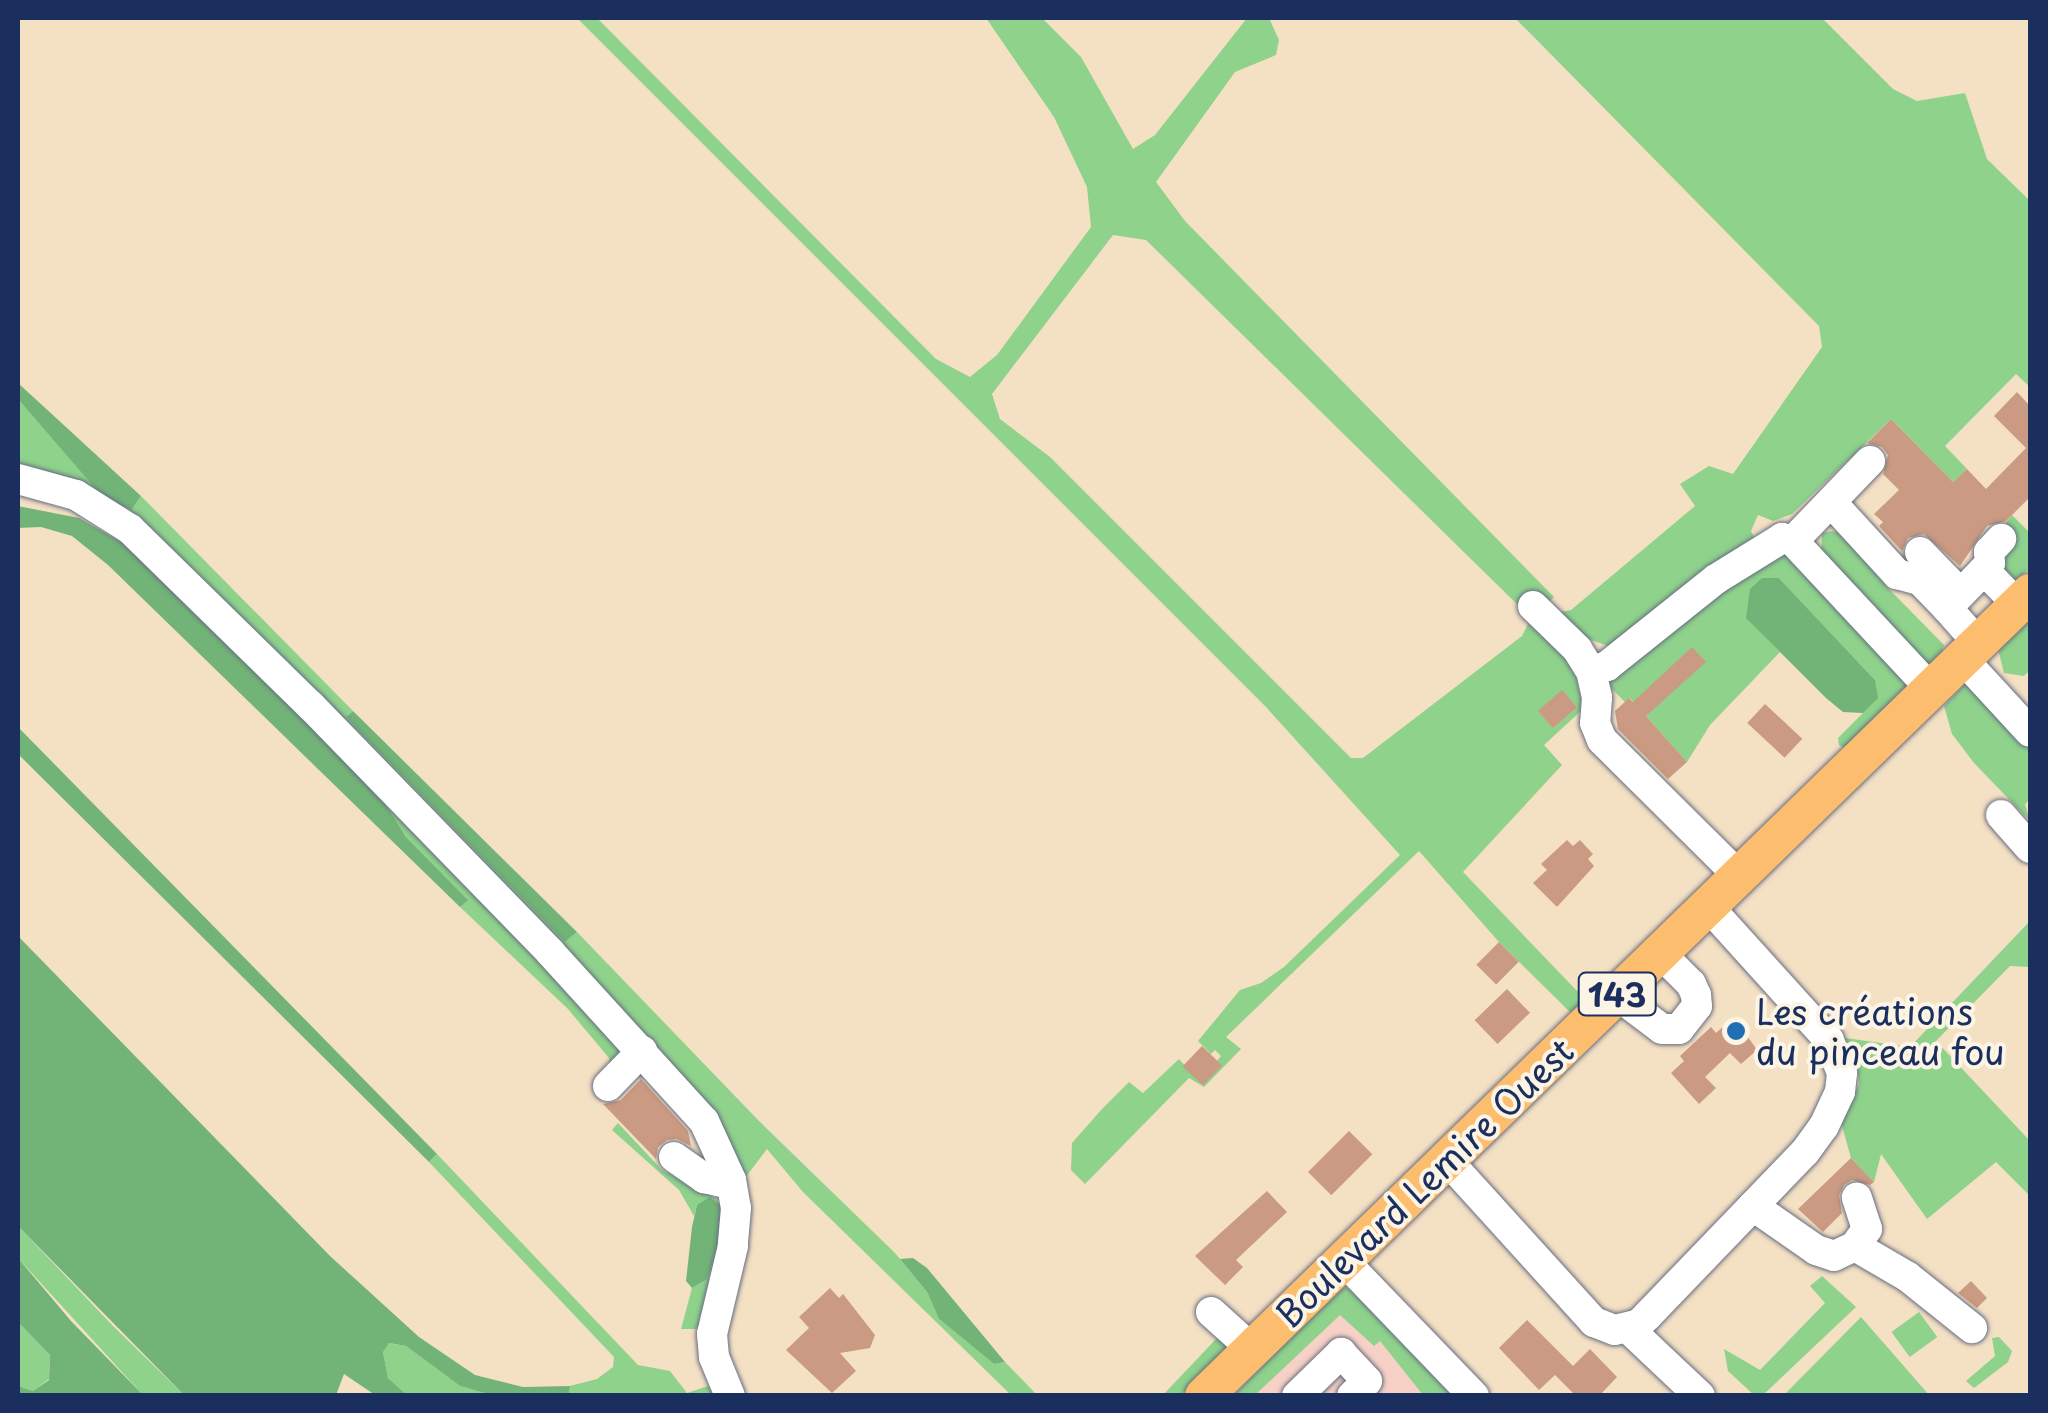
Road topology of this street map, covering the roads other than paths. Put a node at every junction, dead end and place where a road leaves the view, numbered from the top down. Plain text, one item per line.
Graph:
1 (1870, 461) dead end
2 (18, 480) edge
3 (1830, 502) junction
4 (2002, 539) dead end
5 (1793, 540) junction
6 (1920, 552) dead end
7 (1984, 570) junction
8 (2024, 599) edge
9 (1954, 601) junction
10 (1533, 606) dead end
11 (1970, 651) junction
12 (1591, 671) junction
13 (1931, 689) junction
14 (2030, 732) edge
15 (2001, 815) dead end
16 (2030, 848) edge
17 (1739, 876) junction
18 (1708, 906) junction
19 (1660, 954) junction
20 (1617, 995) junction
21 (642, 1051) junction
22 (608, 1086) dead end
23 (674, 1157) dead end
24 (1447, 1160) junction
25 (731, 1184) junction
26 (1858, 1198) dead end
27 (1754, 1206) junction
28 (1855, 1246) junction
29 (1343, 1260) junction
30 (1211, 1312) dead end
31 (1628, 1328) junction
32 (1972, 1328) dead end
33 (1252, 1349) junction
34 (1206, 1395) edge
35 (730, 1396) edge
36 (1297, 1396) edge
37 (1352, 1396) edge
38 (1474, 1396) edge
39 (1700, 1396) edge

1 - 3 street
2 - 21 street
3 - 5 street
3 - 9 street
4 - 7 street
5 - 12 street
5 - 13 street
6 - 9 street
7 - 8 street
7 - 9 street
8 - 11 main road, Boulevard Lemire Ouest / 143
9 - 11 street
10 - 12 street
11 - 13 main road, Boulevard Lemire Ouest / 143
11 - 14 street
12 - 17 street
13 - 17 main road, Boulevard Lemire Ouest / 143
15 - 16 street
17 - 18 main road, Boulevard Lemire Ouest / 143
18 - 19 main road, Boulevard Lemire Ouest / 143
18 - 27 street
19 - 20 main road, Boulevard Lemire Ouest / 143
19 - 20 street
20 - 24 main road, Boulevard Lemire Ouest / 143
21 - 22 street
21 - 25 street
23 - 25 street
24 - 29 main road, Boulevard Lemire Ouest / 143
24 - 31 street
25 - 35 street
26 - 28 street
27 - 28 street
27 - 31 street
28 - 32 street
29 - 33 main road, Boulevard Lemire Ouest / 143
29 - 38 street
30 - 33 street
31 - 39 street
33 - 34 main road, Boulevard Lemire Ouest / 143
36 - 37 street

